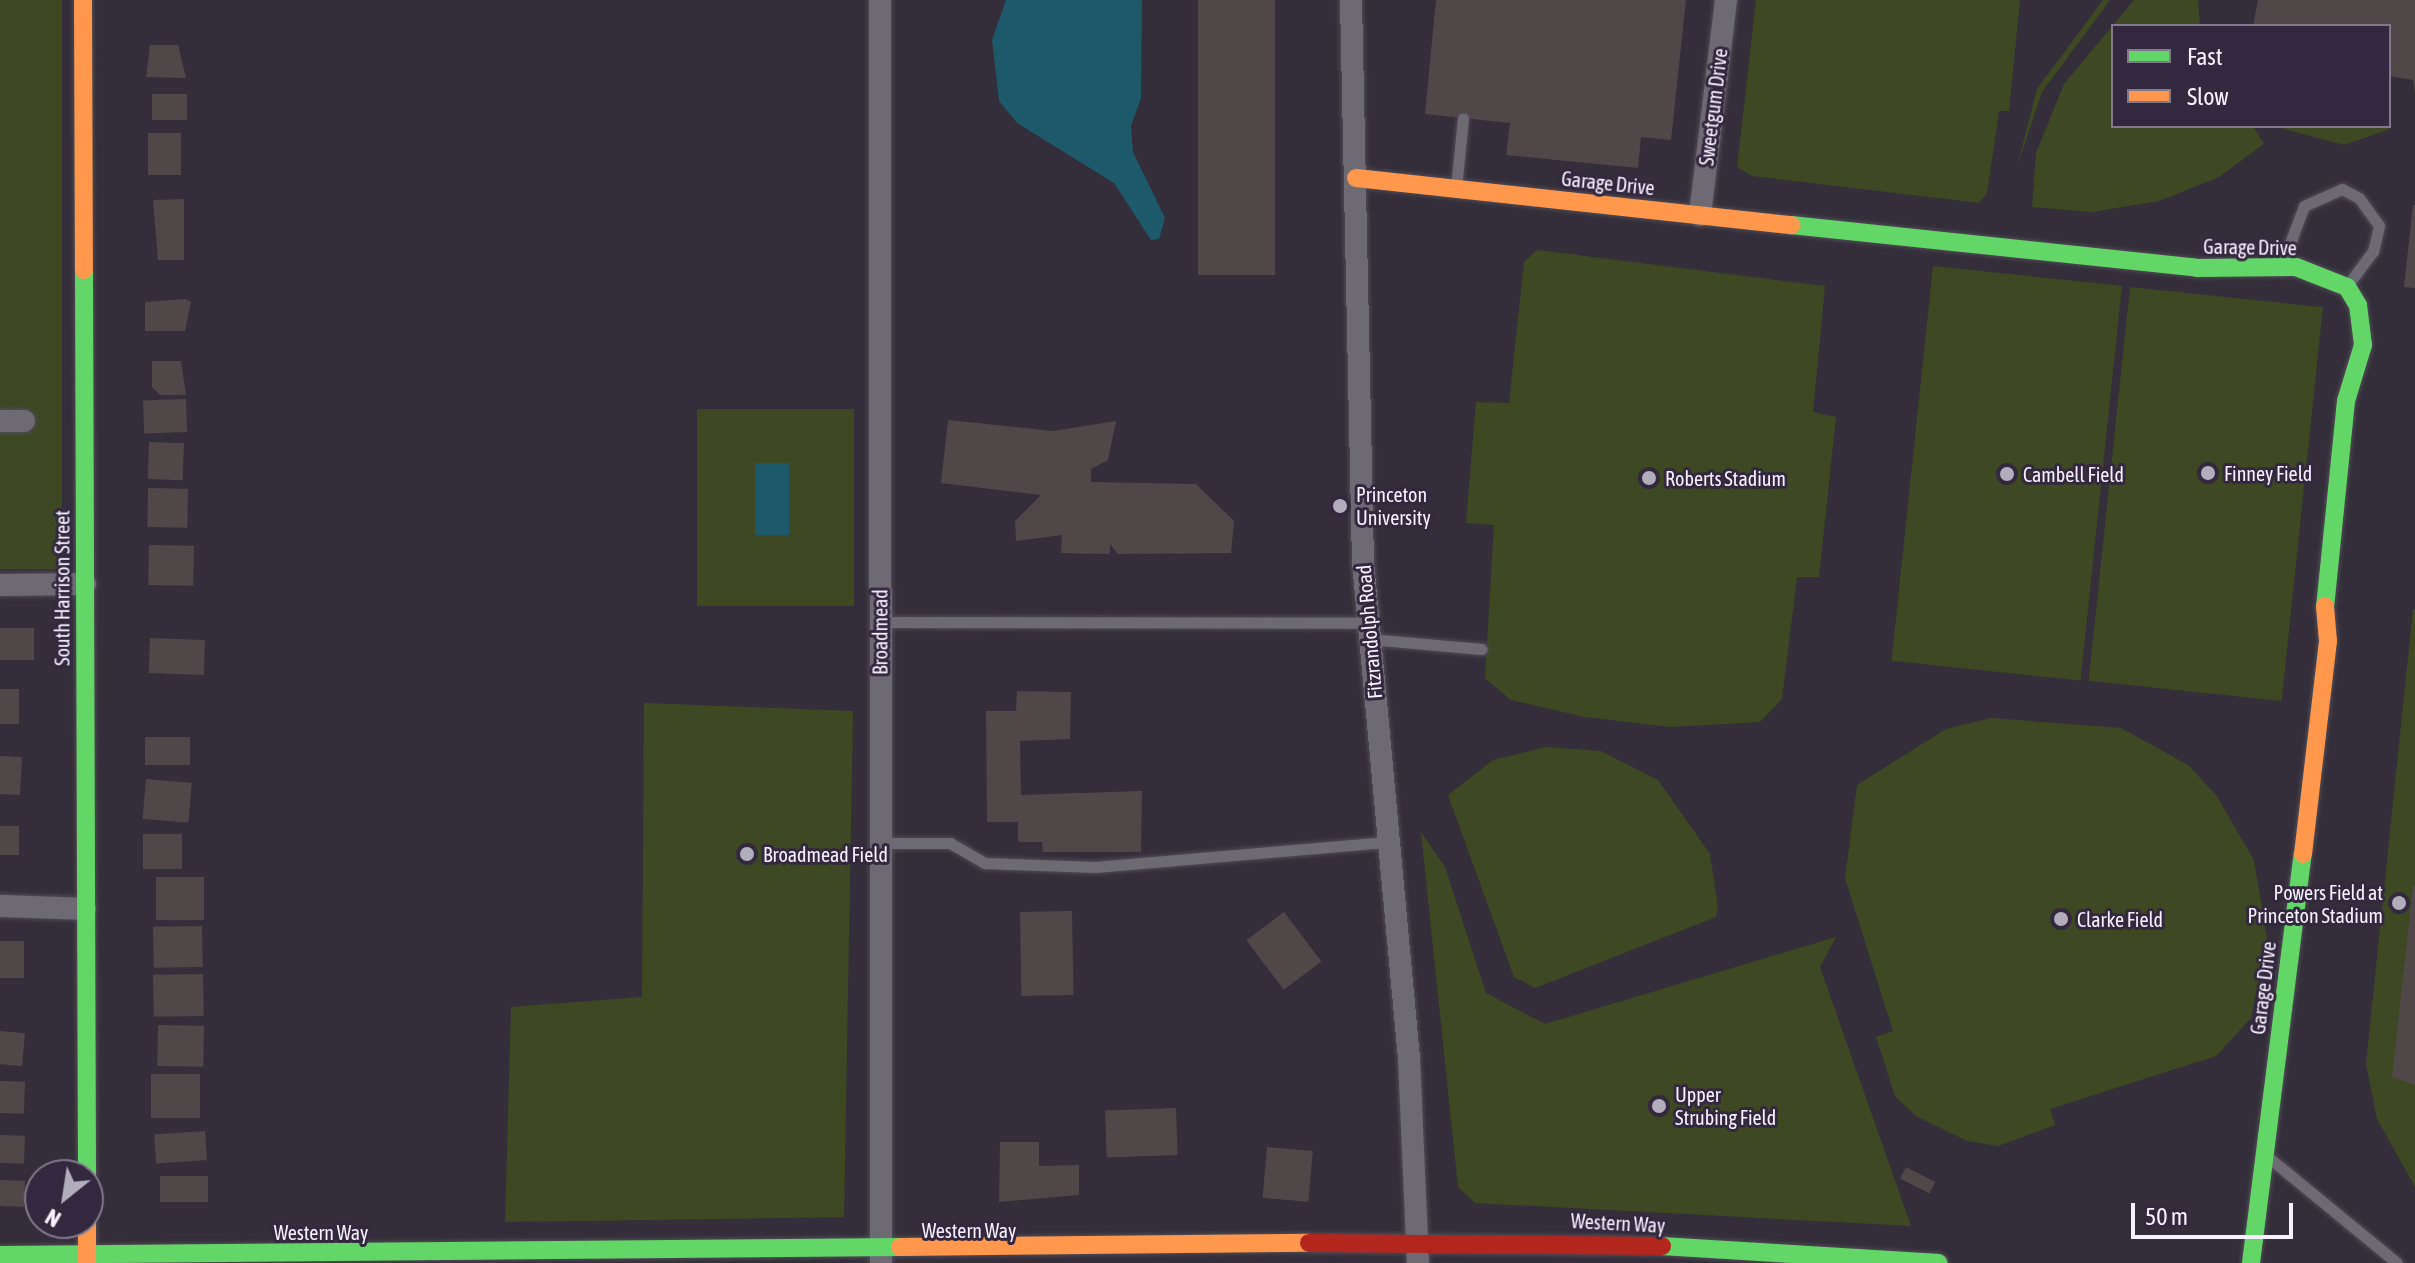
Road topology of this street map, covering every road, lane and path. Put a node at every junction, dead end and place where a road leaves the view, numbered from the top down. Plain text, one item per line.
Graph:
1 (83, 0) edge
2 (880, 0) edge
3 (1351, 0) edge
4 (1726, 0) edge
5 (1463, 118) dead end
6 (1356, 178) junction
7 (1456, 188) junction
8 (1700, 215) junction
9 (2282, 267) junction
10 (2347, 287) junction
11 (0, 421) edge
12 (24, 421) dead end
13 (85, 584) junction
14 (0, 585) edge
15 (880, 622) junction
16 (1368, 631) junction
17 (1482, 649) dead end
18 (1388, 842) junction
19 (880, 843) junction
20 (0, 906) edge
21 (85, 909) junction
22 (2264, 1154) junction
23 (87, 1159) edge
24 (0, 1255) edge
25 (1418, 1255) edge
26 (880, 1258) edge
27 (87, 1259) edge
28 (1938, 1263) edge
29 (2251, 1263) edge
30 (2397, 1263) edge

1 - 13 street, South Harrison Street
2 - 15 street, Broadmead
3 - 6 street, Fitzrandolph Road
4 - 8 street, Sweetgum Drive
5 - 7 lane
6 - 7 street, Garage Drive
6 - 16 street, Fitzrandolph Road
7 - 8 street, Garage Drive
8 - 9 street, Garage Drive
9 - 10 street, Garage Drive
9 - 10 lane
10 - 22 street, Garage Drive
11 - 12 street
13 - 14 street
13 - 21 street, South Harrison Street
15 - 16 lane
15 - 19 street, Broadmead
16 - 17 lane
16 - 18 street, Fitzrandolph Road
18 - 19 lane
18 - 25 street, Fitzrandolph Road
19 - 26 street, Broadmead
20 - 21 street
21 - 23 street, South Harrison Street
22 - 29 street, Garage Drive
22 - 30 lane
24 - 27 street, Western Way
25 - 26 street, Western Way
25 - 28 street, Western Way
26 - 27 street, Western Way

